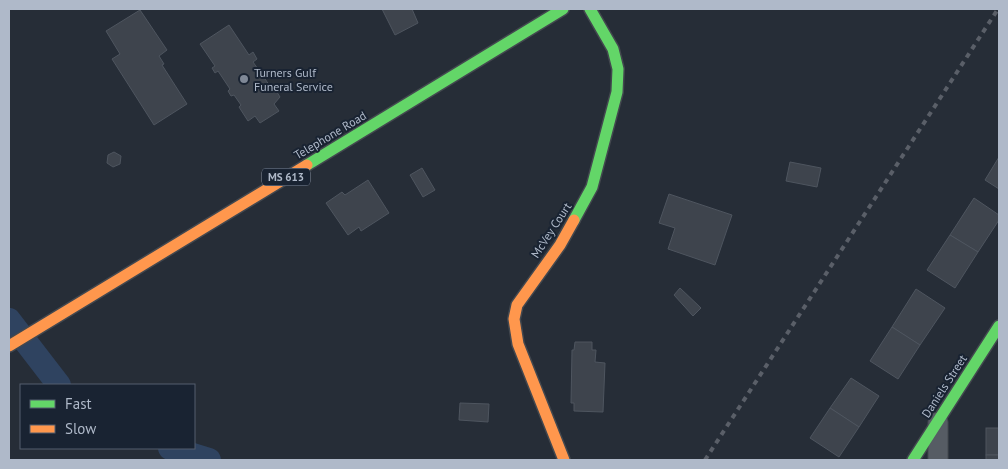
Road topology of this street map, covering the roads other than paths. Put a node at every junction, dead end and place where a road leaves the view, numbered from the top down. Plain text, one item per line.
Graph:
1 (563, 9) edge
2 (590, 9) edge
3 (999, 326) edge
4 (9, 346) edge
5 (938, 421) junction
6 (564, 460) edge
7 (913, 460) edge
8 (938, 460) edge

1 - 4 street, Telephone Road / MS 613
2 - 6 street, McVey Court
3 - 5 street, Daniels Street
5 - 7 street, Daniels Street
5 - 8 street

